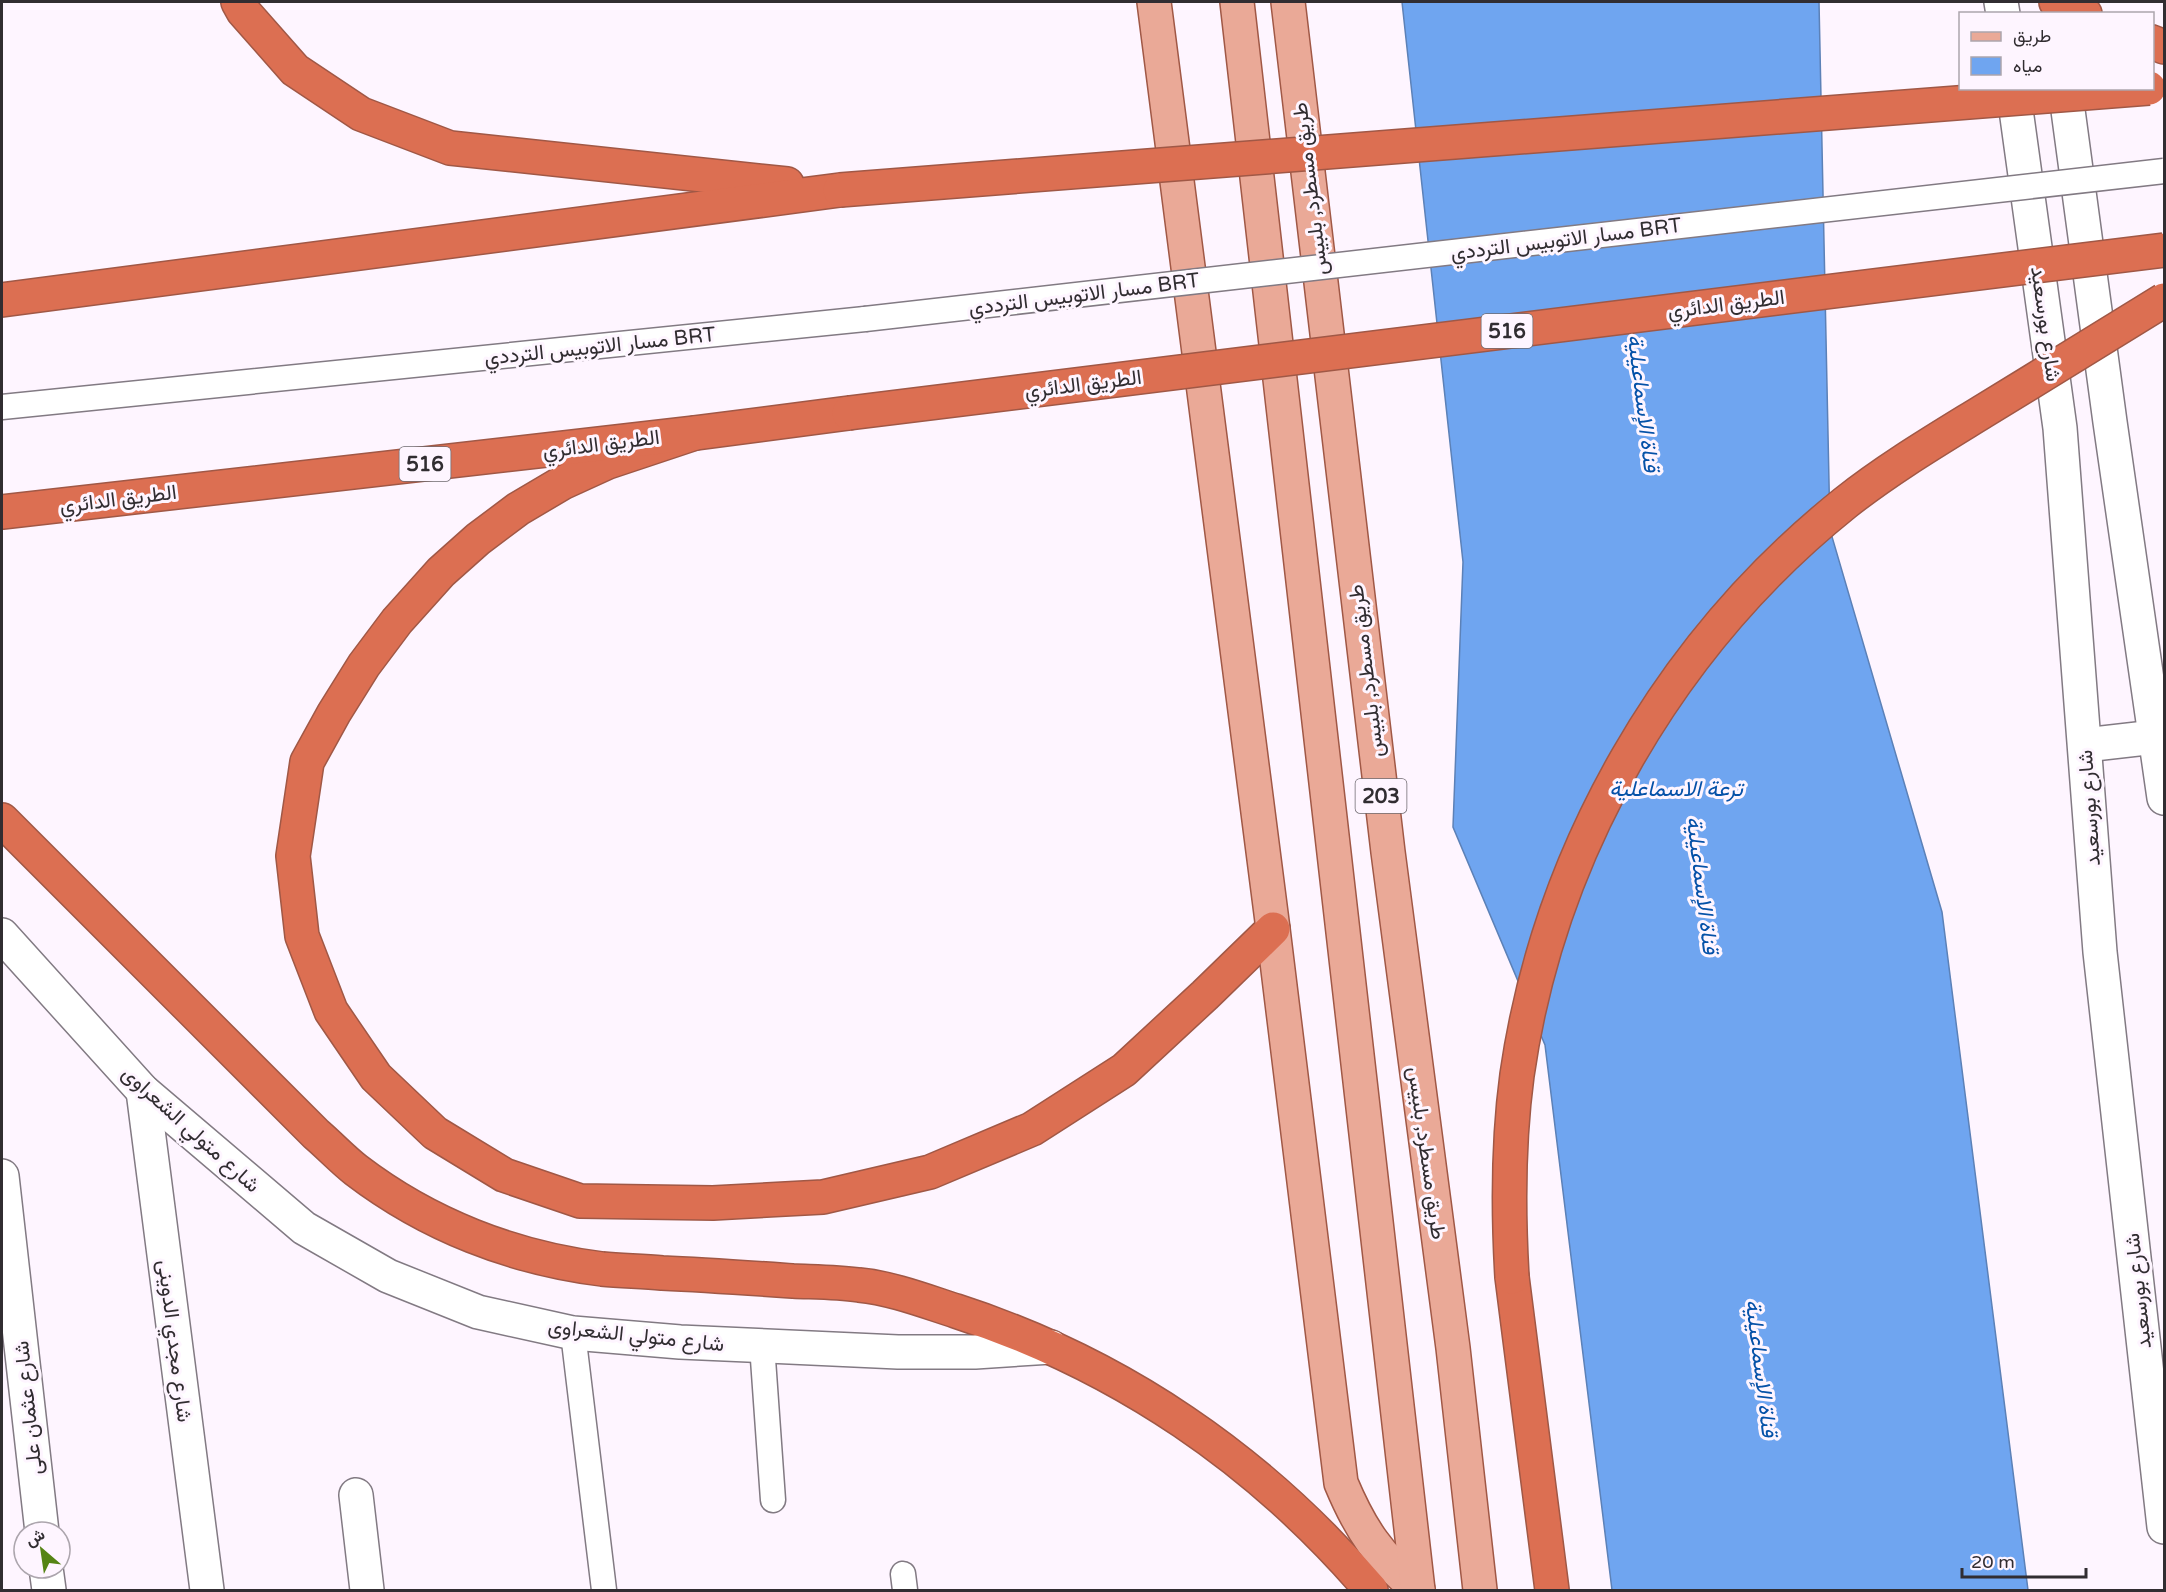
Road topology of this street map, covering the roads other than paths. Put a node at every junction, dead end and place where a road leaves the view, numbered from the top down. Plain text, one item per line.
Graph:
1 (238, 2) edge
2 (1154, 2) edge
3 (1237, 2) edge
4 (1287, 2) edge
5 (2055, 2) edge
6 (2080, 12) edge
7 (2013, 90) edge
8 (2065, 90) edge
9 (2125, 90) edge
10 (2164, 171) edge
11 (840, 190) junction
12 (2164, 250) edge
13 (2, 300) edge
14 (2164, 300) edge
15 (2, 407) edge
16 (695, 433) junction
17 (2, 512) edge
18 (2160, 736) edge
19 (2085, 745) junction
20 (2164, 798) edge
21 (2, 820) edge
22 (1273, 929) junction
23 (2, 934) edge
24 (143, 1091) junction
25 (2, 1176) edge
26 (573, 1333) junction
27 (762, 1345) junction
28 (1051, 1347) junction
29 (356, 1495) dead end
30 (773, 1500) dead end
31 (41, 1520) edge
32 (2164, 1527) edge
33 (207, 1590) edge
34 (367, 1590) edge
35 (604, 1590) edge
36 (1371, 1590) edge
37 (1418, 1590) edge
38 (1480, 1590) edge
39 (1552, 1590) edge

1 - 11 highway
2 - 22 main road
3 - 37 main road, 203
4 - 38 main road, طريق مسطرد, بلبيس / 203
5 - 6 highway
7 - 19 main road, شارع بورسعيد
8 - 18 main road
9 - 11 highway, bridge
10 - 15 lane, مسار الاتوبيس الترددي BRT, bridge
11 - 13 highway
12 - 16 highway, الطريق الدائري / 516, bridge
14 - 39 highway, bridge
16 - 17 highway, الطريق الدائري / 516
16 - 22 highway
18 - 19 main road
18 - 20 main road
19 - 32 main road, شارع بورسعيد
21 - 28 highway
22 - 37 main road
23 - 24 main road, شارع متولي الشعراوى
24 - 26 main road, شارع متولي الشعراوى
24 - 33 main road, شارع مجدي الدوينى
25 - 31 main road, شارع عثمان على
26 - 27 main road, شارع متولي الشعراوى
26 - 35 lane
27 - 28 main road, شارع متولي الشعراوى
27 - 30 lane
28 - 36 highway
29 - 34 main road

